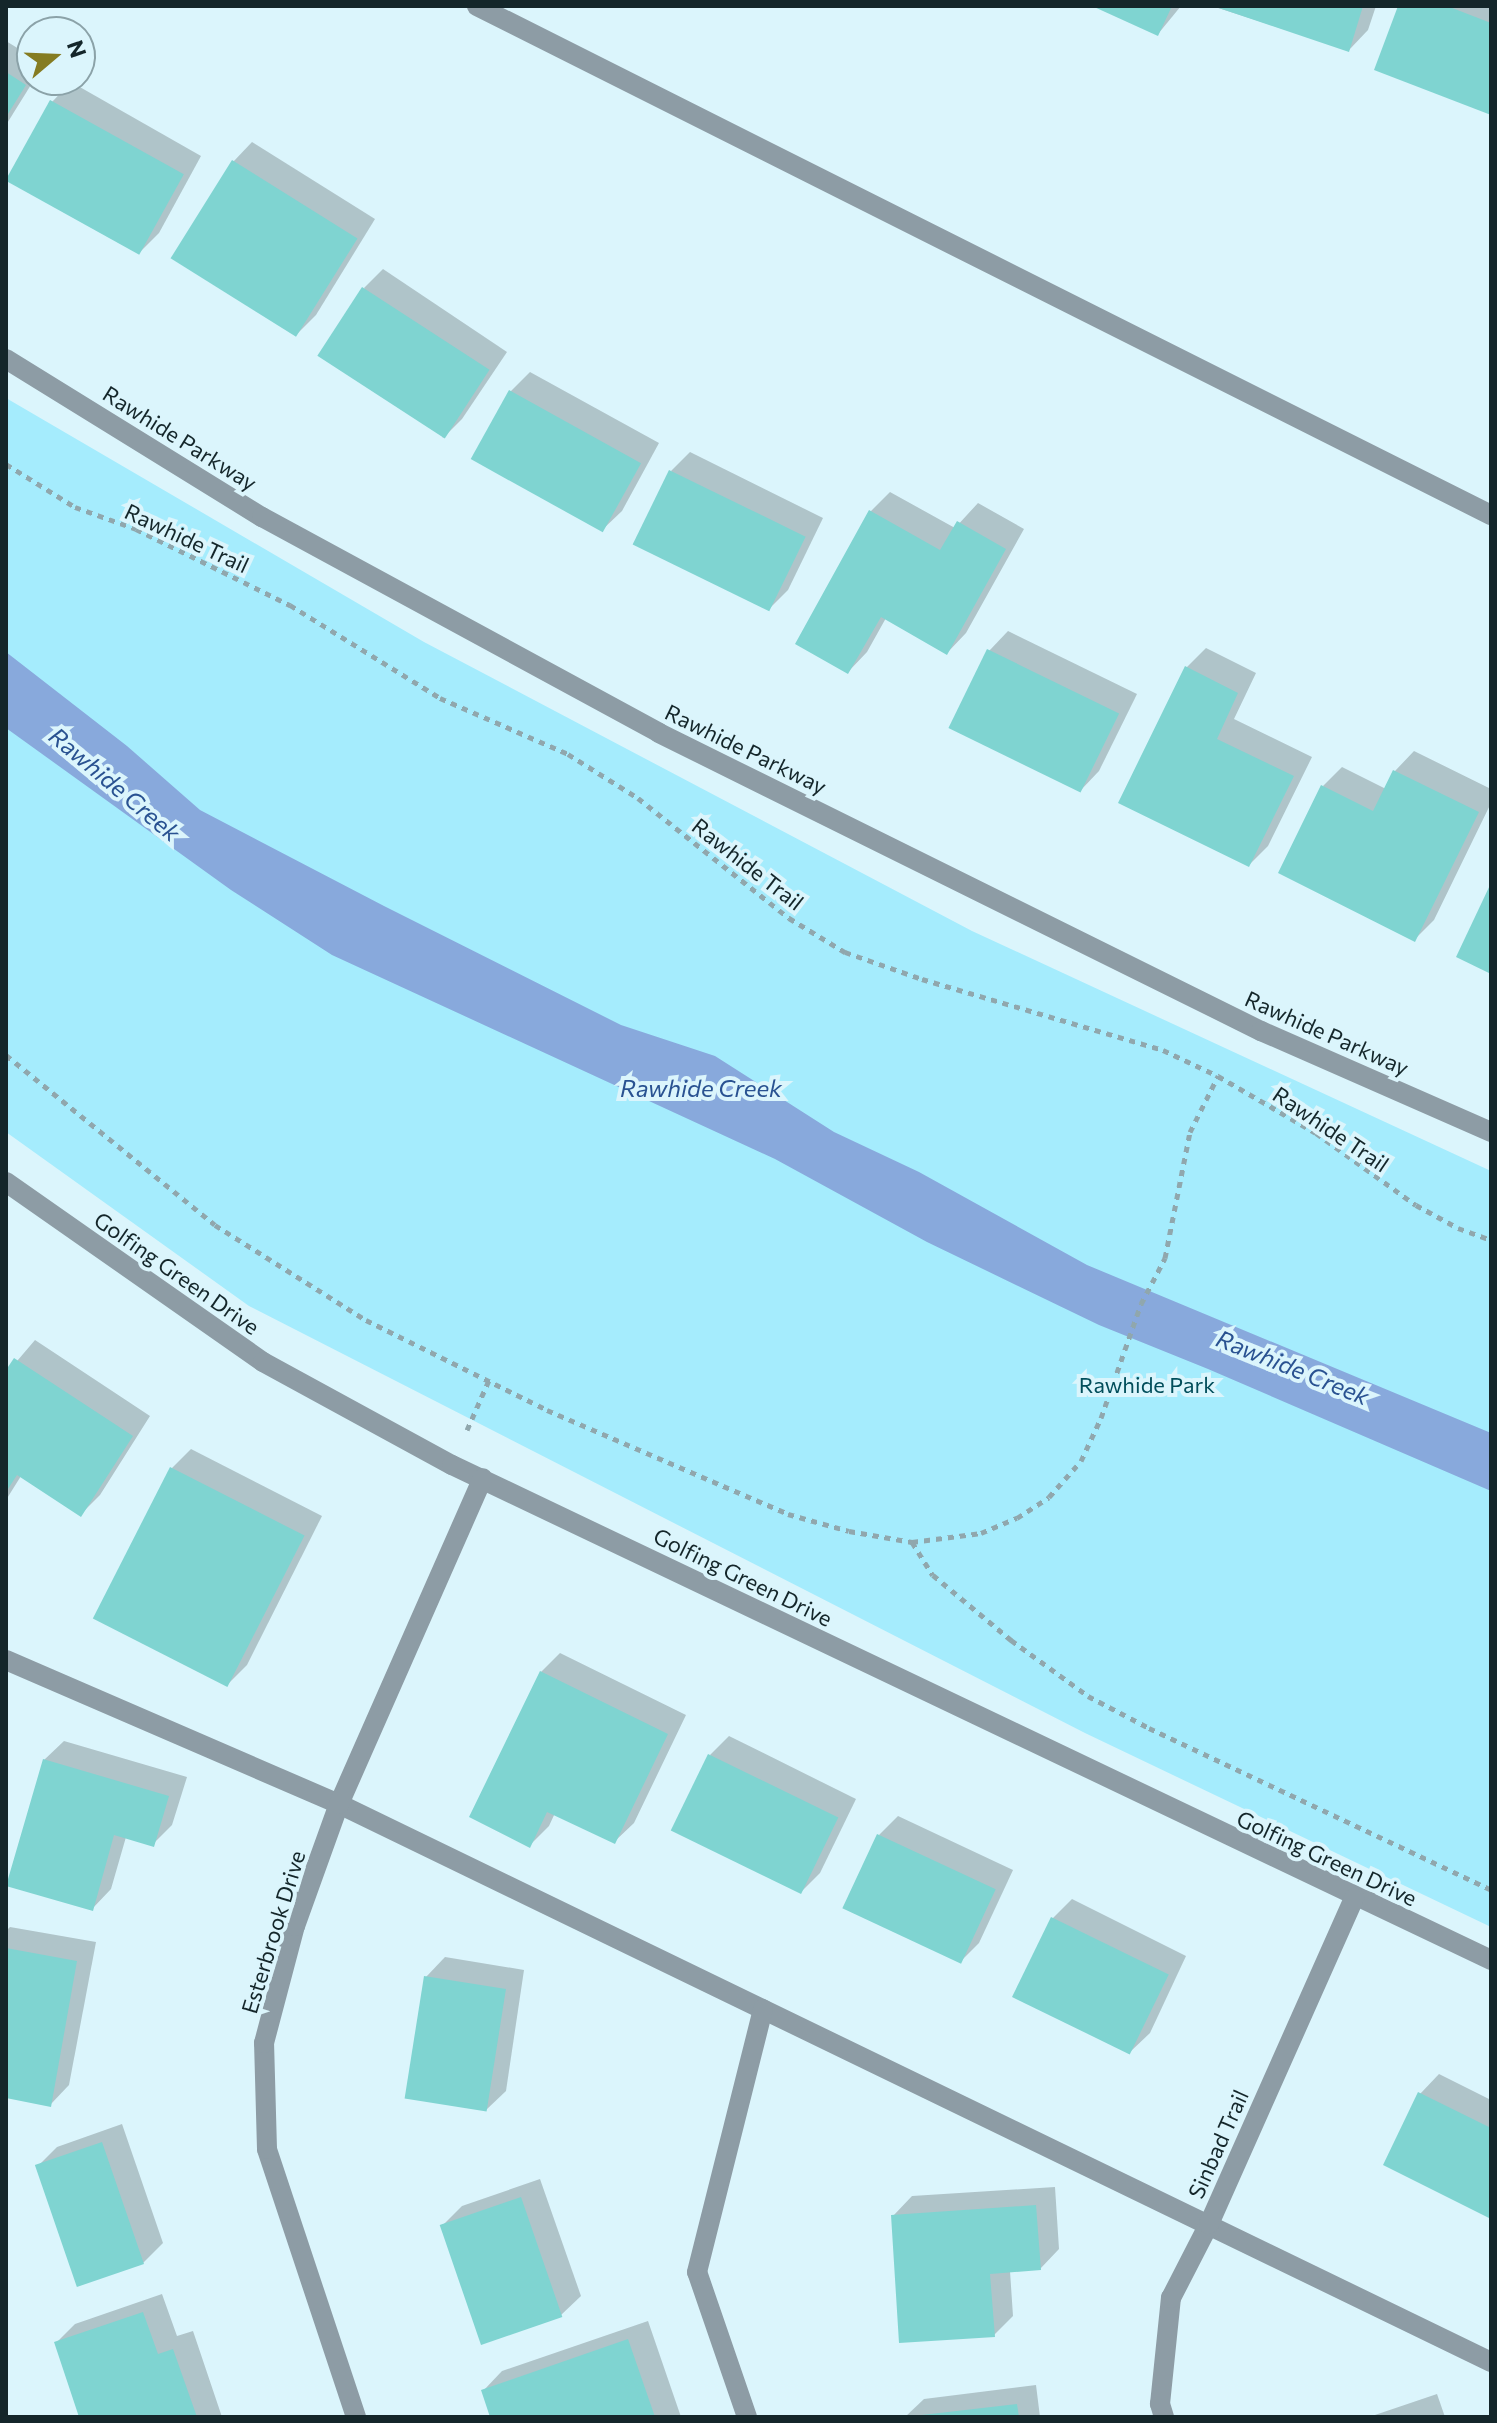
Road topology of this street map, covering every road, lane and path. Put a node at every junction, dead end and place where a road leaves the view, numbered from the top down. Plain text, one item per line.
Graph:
1 (477, 6) edge
2 (6, 359) edge
3 (6, 464) edge
4 (1491, 515) edge
5 (6, 1055) edge
6 (1218, 1076) junction
7 (1491, 1132) edge
8 (6, 1182) edge
9 (1491, 1240) edge
10 (489, 1380) junction
11 (452, 1465) junction
12 (483, 1478) junction
13 (912, 1542) junction
14 (6, 1660) edge
15 (339, 1804) junction
16 (1491, 1890) edge
17 (1354, 1898) junction
18 (1491, 1960) edge
19 (763, 2009) junction
20 (1209, 2224) junction
21 (1491, 2362) edge
22 (356, 2417) edge
23 (747, 2417) edge
24 (1164, 2417) edge

1 - 4 street
2 - 7 street, Rawhide Parkway
3 - 6 path, Rawhide Trail
5 - 10 path
6 - 9 path, Rawhide Trail
6 - 13 path
8 - 11 street, Golfing Green Drive
10 - 11 path
10 - 13 path
11 - 12 street, Golfing Green Drive
12 - 15 street, Esterbrook Drive
12 - 17 street, Golfing Green Drive
13 - 16 path
14 - 15 street
15 - 19 street
15 - 22 street, Esterbrook Drive
17 - 18 street, Golfing Green Drive
17 - 20 street, Sinbad Trail
19 - 20 street
19 - 23 street
20 - 21 street
20 - 24 street, Sinbad Trail

